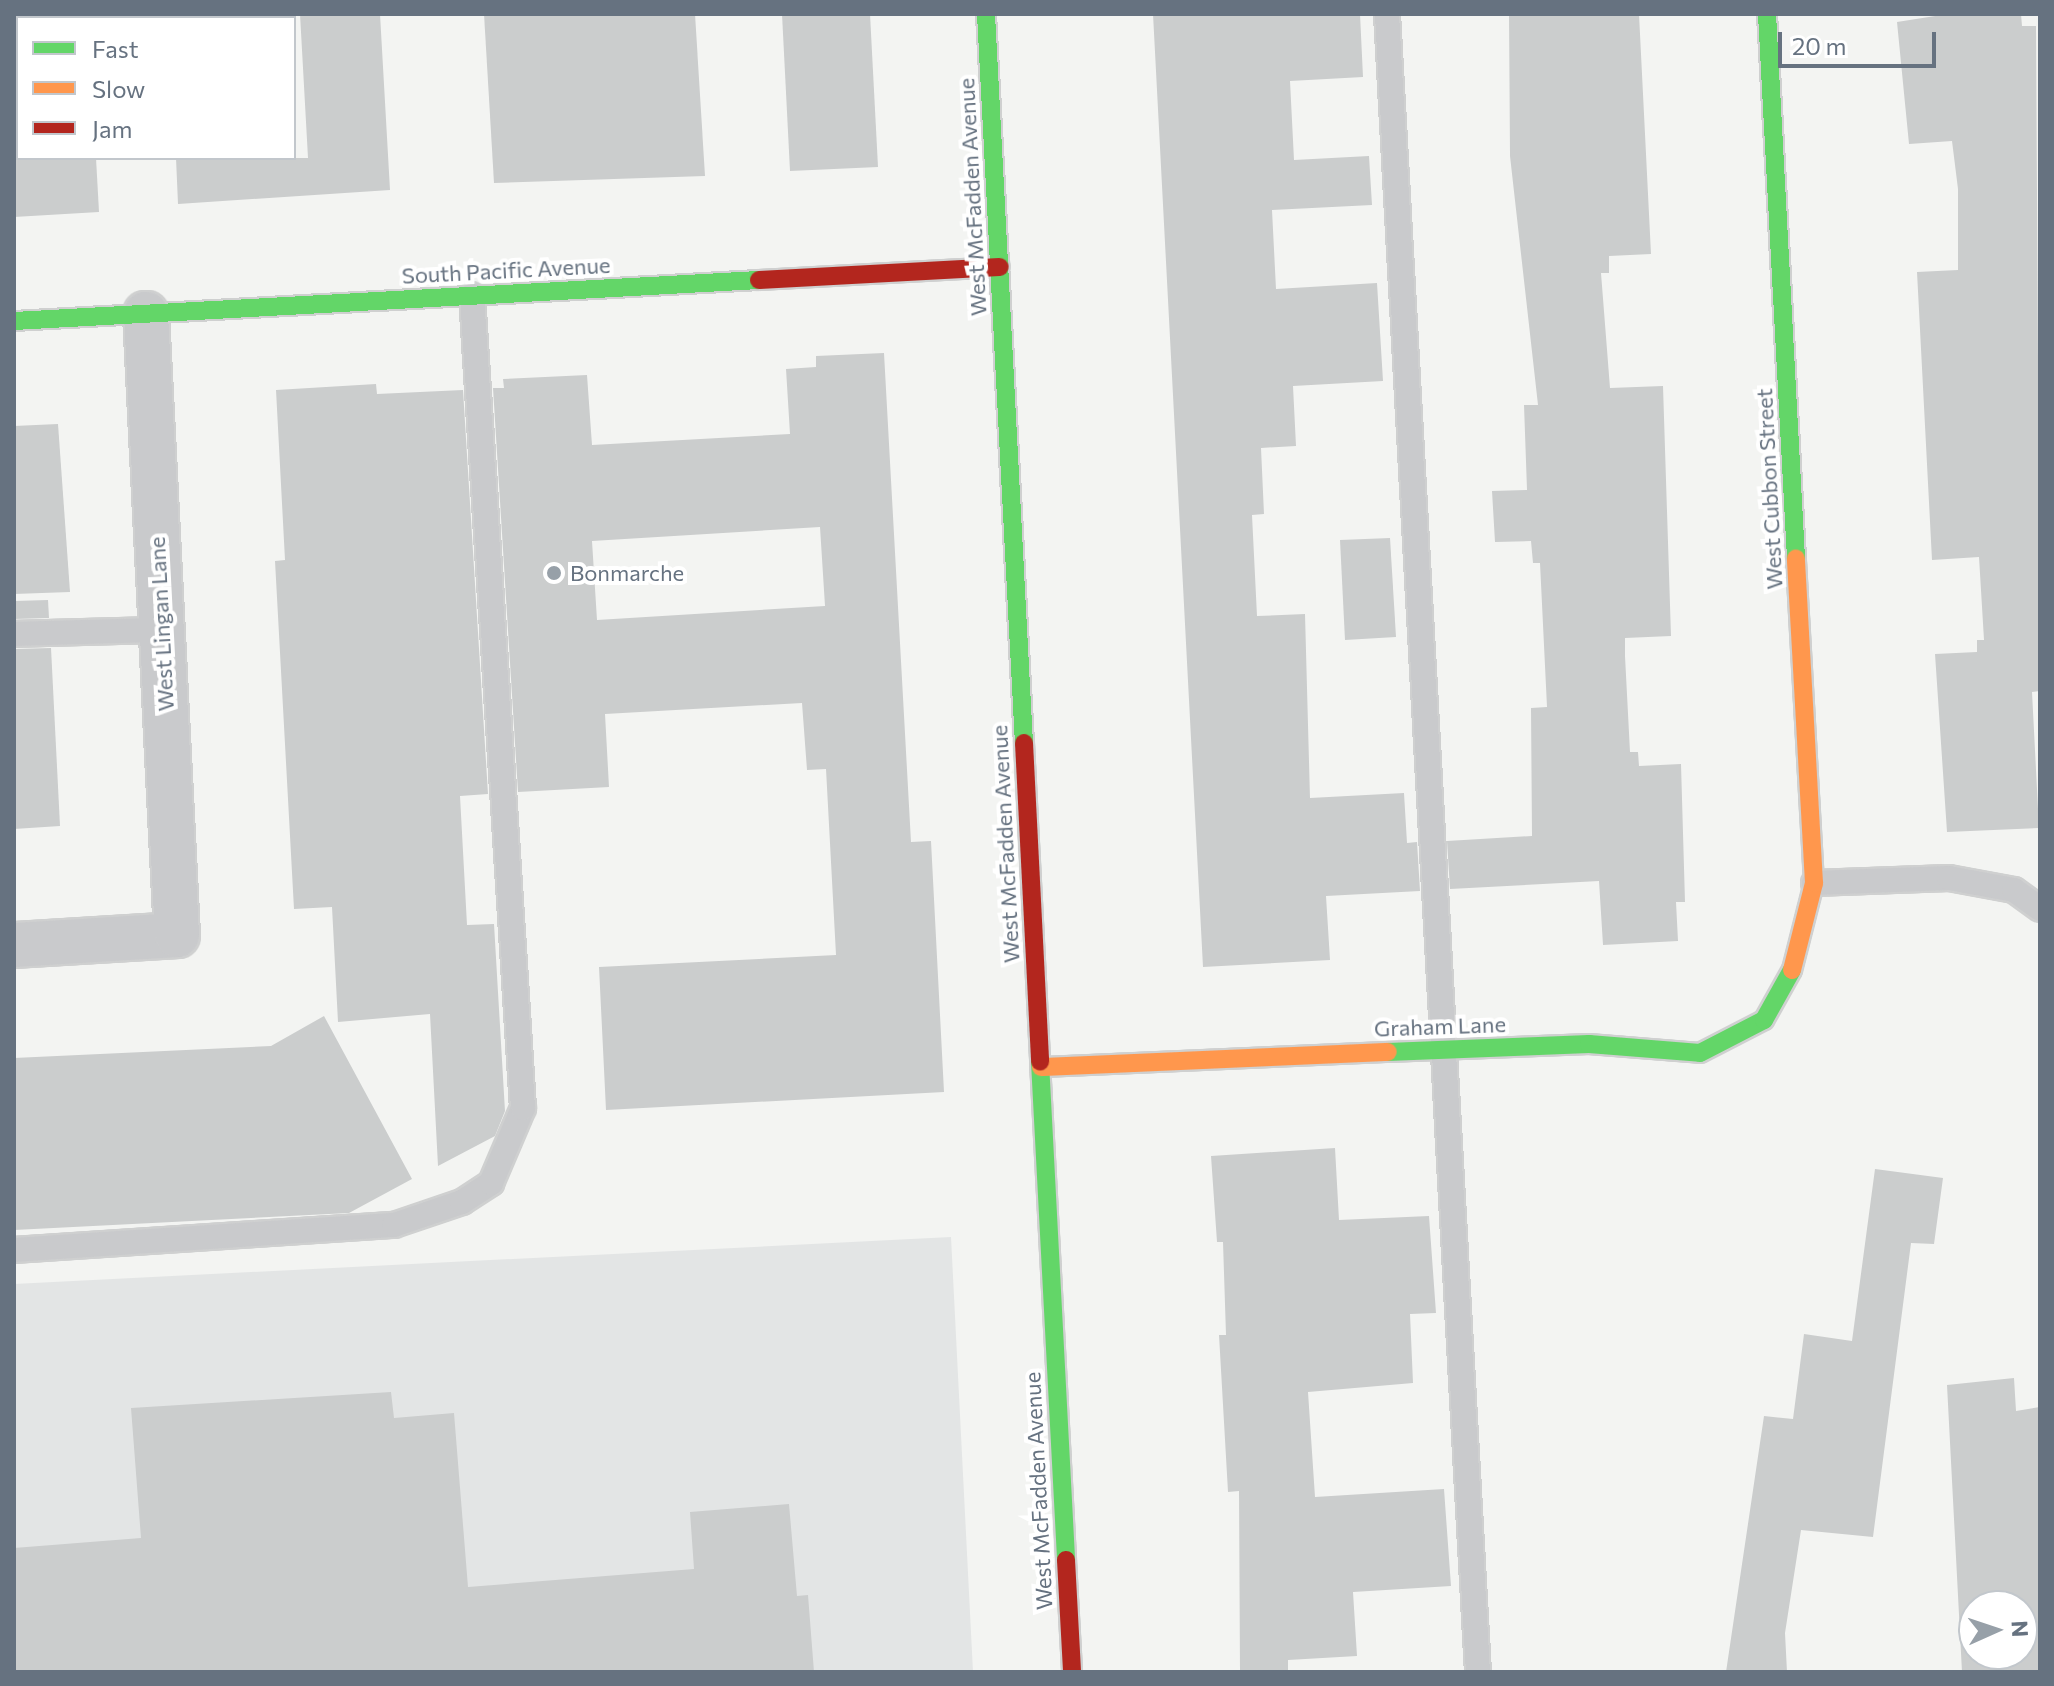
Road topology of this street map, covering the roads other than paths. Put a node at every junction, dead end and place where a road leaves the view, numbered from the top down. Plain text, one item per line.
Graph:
1 (986, 14) edge
2 (1387, 14) edge
3 (1767, 14) edge
4 (1000, 267) junction
5 (472, 296) junction
6 (146, 314) junction
7 (14, 321) edge
8 (161, 630) junction
9 (14, 634) edge
10 (1814, 883) junction
11 (2040, 909) edge
12 (14, 945) edge
13 (1798, 960) joint
14 (1442, 1050) junction
15 (1041, 1067) junction
16 (14, 1250) edge
17 (1072, 1672) edge
18 (1478, 1672) edge

1 - 4 street, West McFadden Avenue
2 - 14 lane
3 - 10 street, West Cubbon Street
4 - 5 street, South Pacific Avenue
4 - 15 street, West McFadden Avenue
5 - 6 street, South Pacific Avenue
5 - 16 lane
6 - 7 street, South Pacific Avenue
6 - 8 street, West Lingan Lane
8 - 9 lane
8 - 12 street, West Lingan Lane
10 - 11 lane
10 - 13 street, West Cubbon Street
13 - 14 street, Graham Lane
14 - 15 street, Graham Lane
14 - 18 lane
15 - 17 street, West McFadden Avenue

